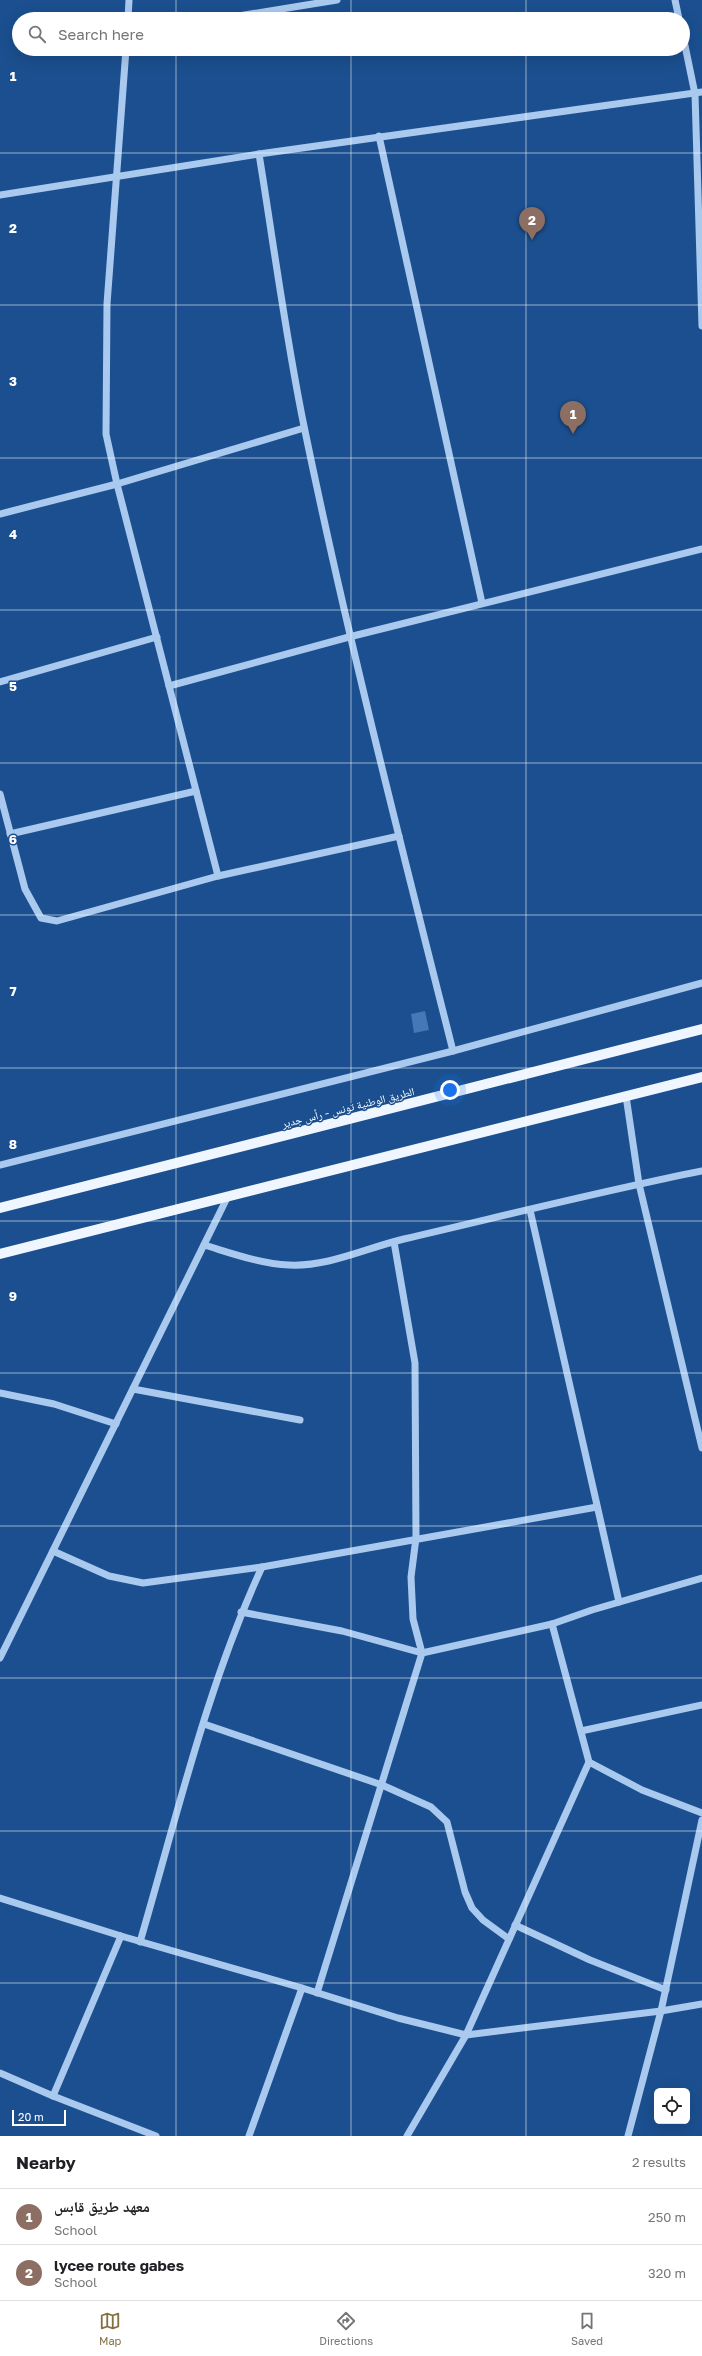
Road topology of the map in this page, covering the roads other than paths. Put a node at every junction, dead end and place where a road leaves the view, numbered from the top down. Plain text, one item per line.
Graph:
1 (129, 0) edge
2 (337, 0) edge
3 (675, 0) edge
4 (128, 12) edge
5 (263, 12) edge
6 (678, 12) edge
7 (125, 56) edge
8 (689, 56) edge
9 (699, 93) edge
10 (379, 136) junction
11 (259, 154) junction
12 (116, 178) junction
13 (0, 195) edge
14 (702, 326) edge
15 (304, 428) junction
16 (117, 484) junction
17 (0, 514) edge
18 (702, 549) edge
19 (482, 603) junction
20 (349, 637) junction
21 (157, 638) junction
22 (0, 682) edge
23 (169, 686) junction
24 (196, 791) junction
25 (0, 794) edge
26 (10, 834) junction
27 (399, 836) junction
28 (218, 876) junction
29 (702, 983) edge
30 (702, 1029) edge
31 (453, 1051) junction
32 (702, 1077) edge
33 (626, 1096) junction
34 (0, 1165) edge
35 (702, 1171) edge
36 (639, 1184) junction
37 (228, 1196) junction
38 (0, 1208) edge
39 (530, 1210) junction
40 (394, 1242) junction
41 (204, 1245) junction
42 (0, 1254) edge
43 (133, 1389) junction
44 (0, 1393) edge
45 (300, 1420) dead end
46 (116, 1424) junction
47 (702, 1448) edge
48 (597, 1507) junction
49 (416, 1538) junction
50 (53, 1551) junction
51 (262, 1567) junction
52 (702, 1578) edge
53 (619, 1602) junction
54 (241, 1612) junction
55 (552, 1624) junction
56 (422, 1653) junction
57 (0, 1658) edge
58 (702, 1705) edge
59 (204, 1724) junction
60 (581, 1731) junction
61 (590, 1762) junction
62 (382, 1785) junction
63 (702, 1813) edge
64 (702, 1820) edge
65 (0, 1898) edge
66 (515, 1925) junction
67 (120, 1936) junction
68 (509, 1939) junction
69 (140, 1942) junction
70 (302, 1988) junction
71 (666, 1990) junction
72 (317, 1993) junction
73 (702, 2004) edge
74 (661, 2011) junction
75 (466, 2035) junction
76 (0, 2073) edge
77 (53, 2096) junction
78 (156, 2136) edge
79 (249, 2136) edge
80 (407, 2136) edge
81 (628, 2136) edge

1 - 4 street
2 - 5 street
3 - 6 street
7 - 12 street
8 - 9 street
9 - 10 street
9 - 14 street
10 - 11 street
10 - 19 street
11 - 12 street
11 - 15 street
12 - 13 street
12 - 16 street
15 - 16 street
15 - 20 street
16 - 17 street
16 - 21 street
18 - 19 street
19 - 20 street
20 - 23 street
20 - 27 street
21 - 22 street
21 - 23 street
23 - 24 street
24 - 26 street
24 - 28 street
25 - 26 street
26 - 28 street
27 - 28 street
27 - 31 street
29 - 31 street
30 - 38 main road, الطريق الوطنية تونس - رأس جدير
31 - 34 street
32 - 33 main road
33 - 36 street
33 - 37 main road
35 - 36 street
36 - 39 street
36 - 47 street
37 - 41 street
37 - 42 main road
39 - 40 street
39 - 48 street
40 - 41 street
40 - 49 street
41 - 43 street
43 - 45 street
43 - 46 street
44 - 46 street
46 - 50 street
48 - 49 street
48 - 53 street
49 - 51 street
49 - 56 street
50 - 51 street
50 - 57 street
51 - 54 street
52 - 53 street
53 - 55 street
54 - 56 street
54 - 59 street
55 - 56 street
55 - 60 street
56 - 62 street
58 - 60 street
59 - 62 street
59 - 69 street
60 - 61 street
61 - 63 street
61 - 66 street
62 - 68 street
62 - 72 street
64 - 71 street
65 - 67 street
66 - 68 street
66 - 71 street
67 - 69 street
67 - 77 street
68 - 75 street
69 - 70 street
70 - 72 street
70 - 79 street
71 - 74 street
72 - 75 street
73 - 74 street
74 - 75 street
74 - 81 street
75 - 80 street
76 - 77 street
77 - 78 street

